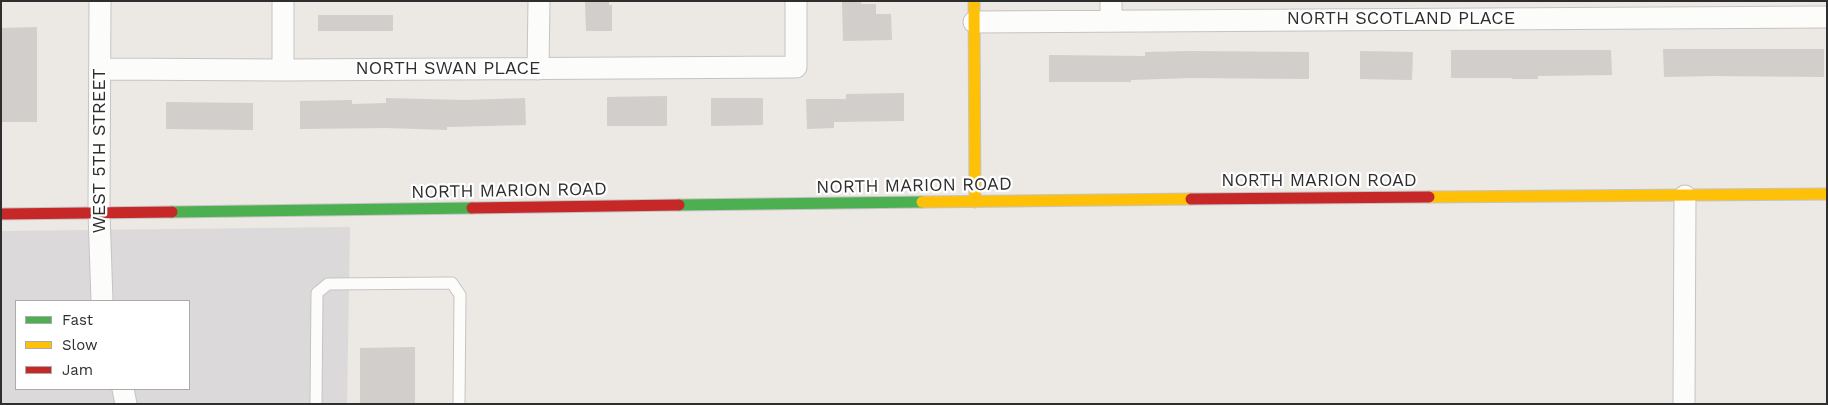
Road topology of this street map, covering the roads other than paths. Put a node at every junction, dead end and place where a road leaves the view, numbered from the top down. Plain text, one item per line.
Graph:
1 (100, 1) edge
2 (283, 1) edge
3 (539, 1) edge
4 (796, 1) edge
5 (1111, 11) edge
6 (974, 12) edge
7 (1827, 17) edge
8 (100, 69) junction
9 (538, 69) junction
10 (283, 70) junction
11 (1827, 194) edge
12 (1685, 196) junction
13 (975, 202) junction
14 (99, 213) junction
15 (1, 214) edge
16 (102, 300) edge
17 (123, 390) edge
18 (126, 404) edge
19 (316, 404) edge
20 (459, 404) edge
21 (1684, 404) edge

1 - 8 street, WEST 5TH STREET
2 - 10 street
3 - 9 street
4 - 9 street, NORTH SWAN PLACE
5 - 6 street, NORTH SCOTLAND PLACE
5 - 7 street, NORTH SCOTLAND PLACE
6 - 13 main road
8 - 10 street, NORTH SWAN PLACE
8 - 14 street, WEST 5TH STREET
9 - 10 street, NORTH SWAN PLACE
11 - 12 main road, NORTH MARION ROAD
12 - 13 main road, NORTH MARION ROAD
12 - 21 street
13 - 14 main road, NORTH MARION ROAD
14 - 15 main road, NORTH MARION ROAD
14 - 16 street, WEST 5TH STREET
17 - 18 street
19 - 20 lane

